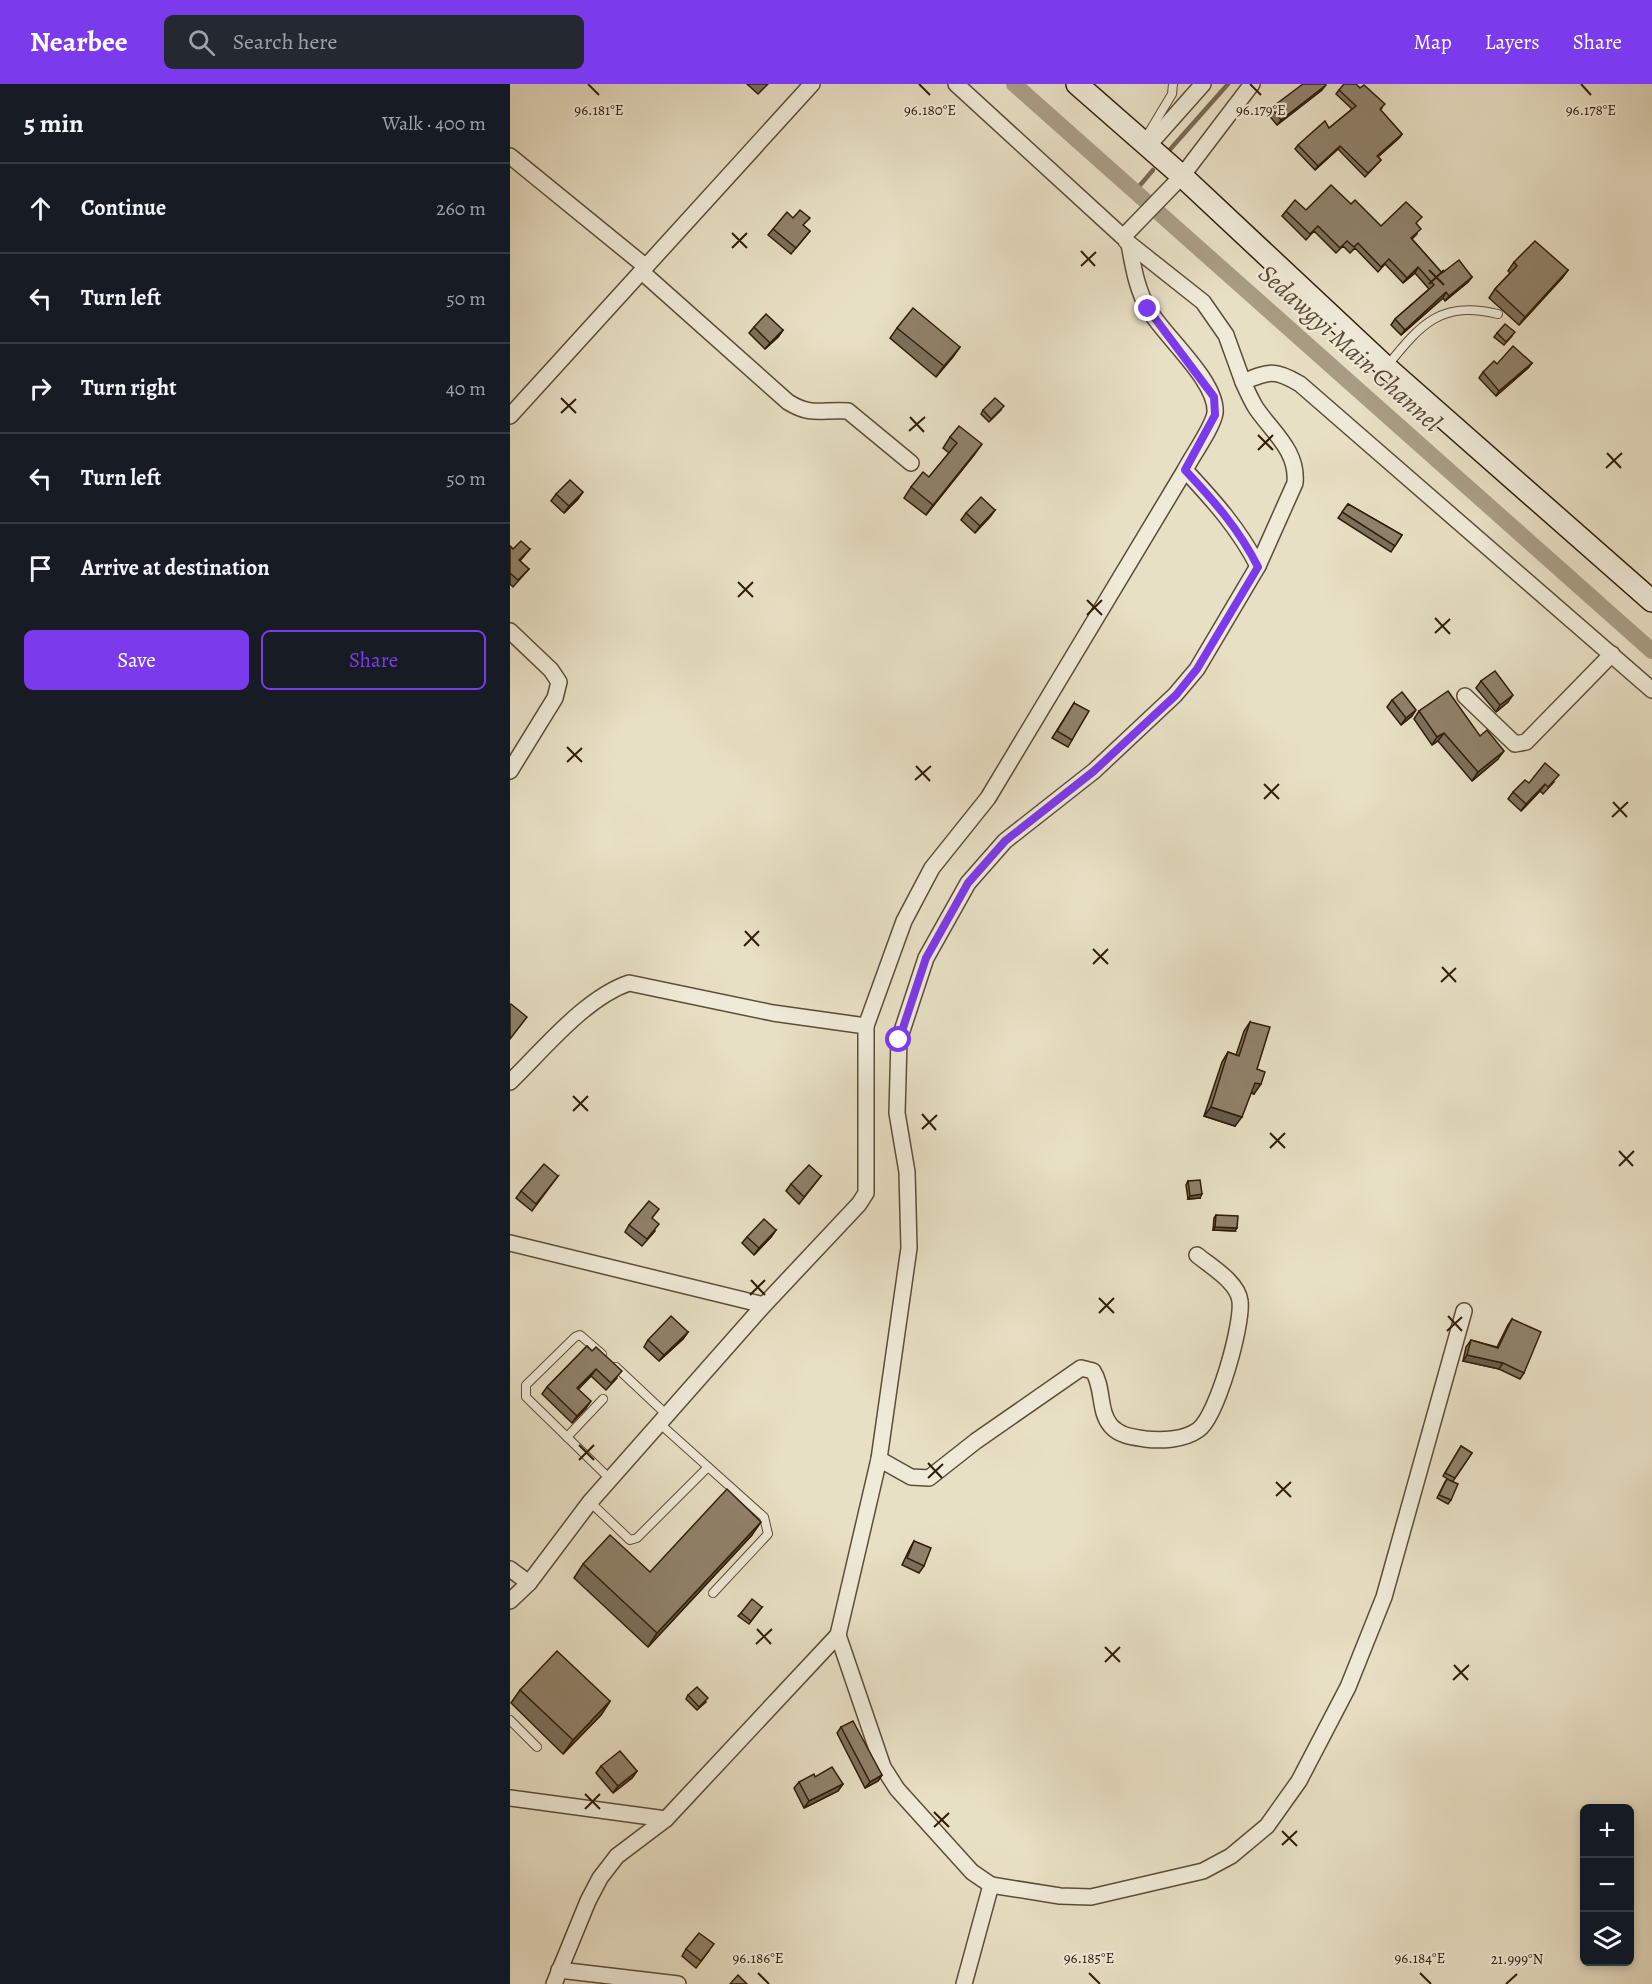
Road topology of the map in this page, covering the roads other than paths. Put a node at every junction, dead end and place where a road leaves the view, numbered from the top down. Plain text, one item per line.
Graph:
1 (812, 84) edge
2 (956, 84) edge
3 (1077, 84) edge
4 (1173, 84) edge
5 (1203, 84) edge
6 (1252, 84) edge
7 (1144, 145) junction
8 (510, 156) edge
9 (1178, 180) junction
10 (1126, 241) junction
11 (643, 269) junction
12 (1498, 314) dead end
13 (1386, 367) junction
14 (1243, 382) junction
15 (510, 416) edge
16 (911, 463) dead end
17 (1185, 470) junction
18 (1258, 567) junction
19 (1652, 602) edge
20 (510, 631) edge
21 (1612, 654) junction
22 (1652, 690) edge
23 (1465, 696) dead end
24 (510, 771) edge
25 (866, 1026) junction
26 (510, 1082) edge
27 (510, 1243) edge
28 (1197, 1255) dead end
29 (764, 1305) junction
30 (1464, 1311) dead end
31 (603, 1399) dead end
32 (663, 1419) junction
33 (567, 1437) junction
34 (879, 1459) junction
35 (708, 1467) junction
36 (610, 1479) junction
37 (590, 1502) junction
38 (510, 1569) edge
39 (529, 1583) junction
40 (713, 1593) dead end
41 (510, 1601) edge
42 (838, 1635) junction
43 (510, 1720) edge
44 (537, 1747) dead end
45 (510, 1798) edge
46 (666, 1818) junction
47 (992, 1885) junction
48 (556, 1977) edge
49 (678, 1984) edge
50 (964, 1984) edge

1 - 11 street
2 - 10 street
3 - 7 street
4 - 7 lane
5 - 7 street
6 - 9 street
7 - 9 street
8 - 11 street
9 - 10 street
9 - 13 street
10 - 14 street
10 - 17 street
11 - 15 street
11 - 16 street
12 - 13 lane
13 - 19 street
14 - 18 street
14 - 21 street
17 - 18 street
17 - 25 street
18 - 34 street
20 - 24 street
21 - 22 street
21 - 23 street
25 - 26 street
25 - 29 street
27 - 29 street
28 - 34 street
29 - 32 street
30 - 47 street
31 - 33 lane
32 - 33 lane
32 - 35 lane
32 - 36 street
33 - 36 lane
34 - 42 street
35 - 37 lane
35 - 40 lane
36 - 37 street
37 - 39 street
38 - 39 street
39 - 41 street
42 - 46 street
42 - 47 street
43 - 44 lane
45 - 46 street
46 - 48 street
47 - 50 street
48 - 49 street

